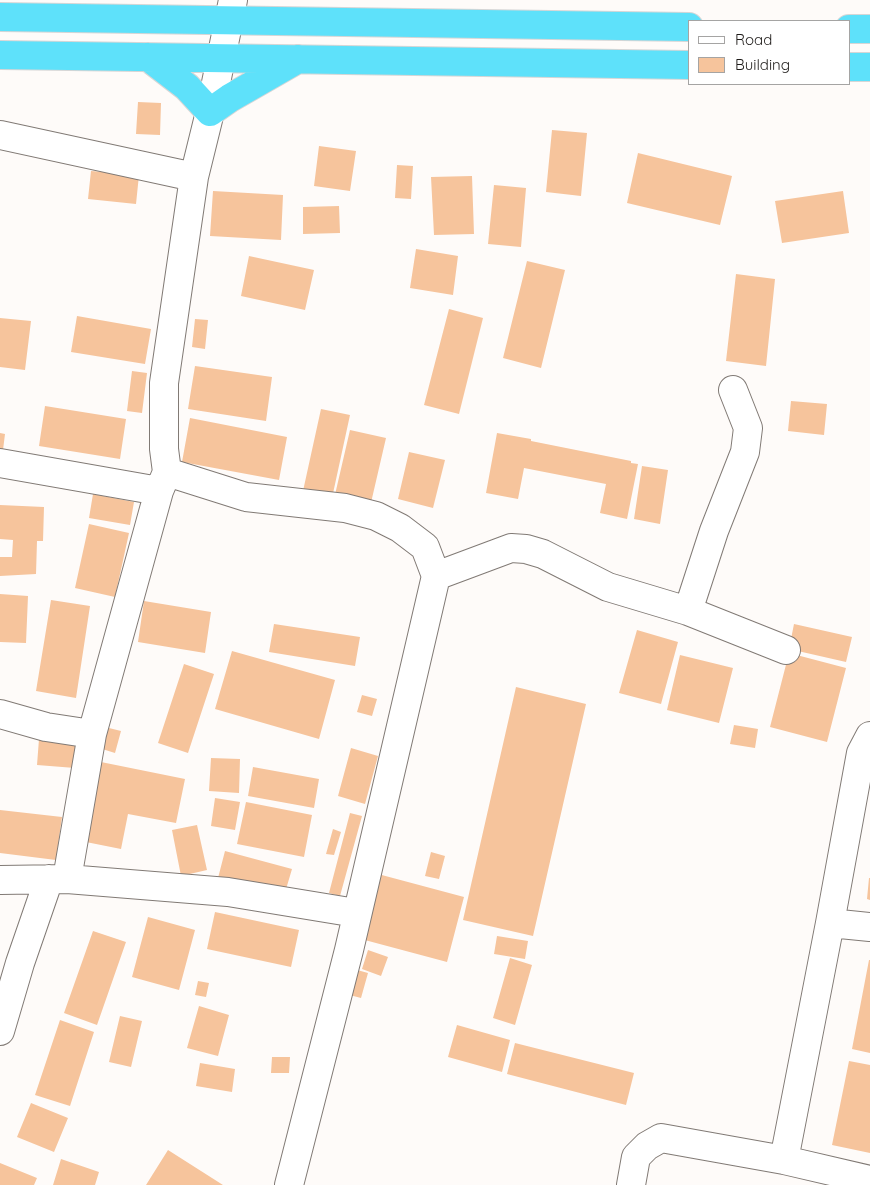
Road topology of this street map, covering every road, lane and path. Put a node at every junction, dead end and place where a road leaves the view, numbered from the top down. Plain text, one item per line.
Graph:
1 (231, 10) edge
2 (0, 17) edge
3 (688, 27) edge
4 (850, 29) edge
5 (870, 29) edge
6 (0, 55) edge
7 (148, 57) junction
8 (221, 58) junction
9 (298, 59) junction
10 (688, 65) edge
11 (850, 67) edge
12 (870, 67) edge
13 (210, 112) junction
14 (0, 135) edge
15 (194, 177) junction
16 (733, 390) dead end
17 (0, 463) edge
18 (163, 481) junction
19 (436, 576) junction
20 (688, 611) junction
21 (786, 650) dead end
22 (0, 714) edge
23 (92, 734) junction
24 (870, 736) edge
25 (58, 879) junction
26 (0, 880) edge
27 (356, 914) junction
28 (830, 923) junction
29 (870, 927) edge
30 (0, 1031) edge
31 (784, 1160) junction
32 (870, 1180) edge
33 (289, 1185) edge
34 (631, 1185) edge

1 - 2 highway
1 - 3 highway
1 - 8 street
4 - 5 highway
6 - 7 highway
7 - 8 highway
7 - 13 highway
8 - 9 highway
8 - 13 street
9 - 10 highway
9 - 13 highway
11 - 12 highway
13 - 15 street
14 - 15 street
15 - 18 street
16 - 20 street
17 - 18 street
18 - 19 street
18 - 23 street
19 - 20 street
19 - 27 street
20 - 21 street
22 - 23 street
23 - 25 street
24 - 28 street
25 - 26 street
25 - 27 street
25 - 30 street
27 - 33 street
28 - 29 street
28 - 31 street
31 - 32 street
31 - 34 street

